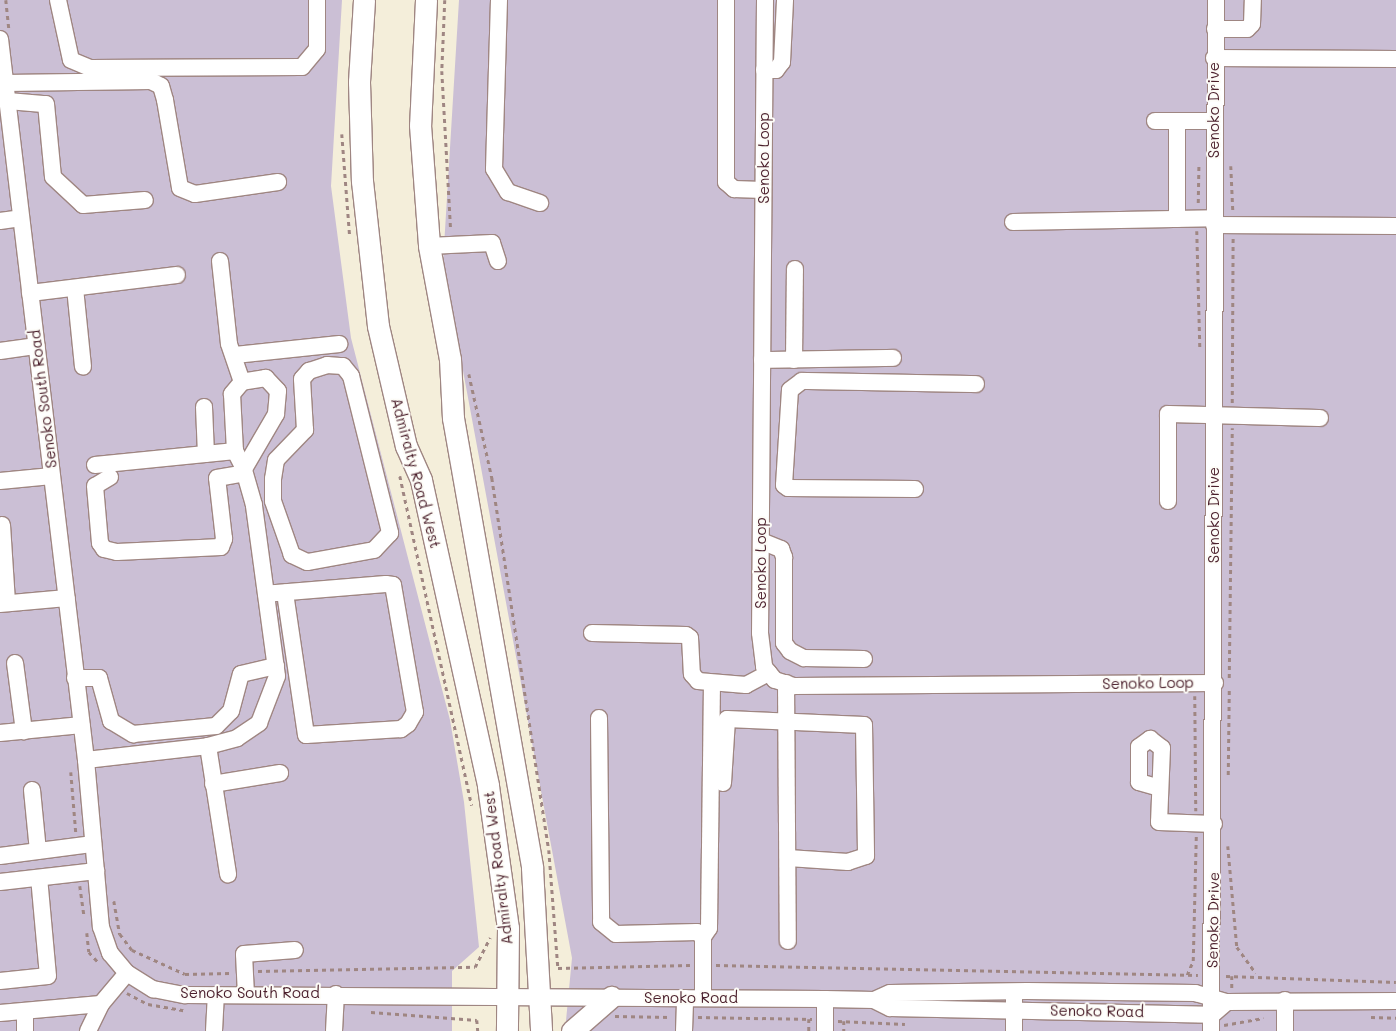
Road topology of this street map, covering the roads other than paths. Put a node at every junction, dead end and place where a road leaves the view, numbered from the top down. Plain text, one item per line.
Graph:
1 (58, 0) edge
2 (317, 0) edge
3 (364, 0) edge
4 (426, 0) edge
5 (499, 0) edge
6 (726, 0) edge
7 (765, 0) edge
8 (785, 0) edge
9 (1216, 0) edge
10 (1254, 0) edge
11 (1215, 28) junction
12 (0, 39) edge
13 (1214, 58) junction
14 (1396, 59) edge
15 (764, 70) junction
16 (5, 95) edge
17 (1155, 121) dead end
18 (1214, 121) junction
19 (1177, 122) junction
20 (278, 182) dead end
21 (763, 190) junction
22 (145, 200) dead end
23 (540, 203) dead end
24 (21, 218) junction
25 (1177, 219) junction
26 (0, 221) edge
27 (1214, 221) junction
28 (1013, 222) dead end
29 (1396, 226) edge
30 (429, 246) junction
31 (220, 261) dead end
32 (498, 261) dead end
33 (795, 268) dead end
34 (177, 276) dead end
35 (75, 288) junction
36 (30, 293) junction
37 (339, 344) dead end
38 (36, 346) junction
39 (0, 351) edge
40 (234, 355) junction
41 (893, 358) dead end
42 (762, 360) junction
43 (794, 360) junction
44 (83, 367) dead end
45 (242, 382) junction
46 (976, 384) dead end
47 (204, 407) dead end
48 (1214, 413) junction
49 (1320, 418) dead end
50 (762, 428) junction
51 (787, 430) junction
52 (235, 451) junction
53 (206, 454) junction
54 (95, 465) dead end
55 (244, 471) junction
56 (52, 476) junction
57 (110, 477) dead end
58 (0, 481) edge
59 (915, 489) dead end
60 (273, 501) junction
61 (1168, 501) dead end
62 (254, 505) junction
63 (2, 525) dead end
64 (761, 541) junction
65 (285, 592) junction
66 (266, 594) junction
67 (67, 598) junction
68 (3, 604) edge
69 (592, 632) dead end
70 (864, 659) dead end
71 (15, 663) dead end
72 (276, 666) junction
73 (769, 673) junction
74 (75, 678) junction
75 (786, 683) junction
76 (1215, 683) junction
77 (712, 684) junction
78 (599, 718) dead end
79 (786, 720) junction
80 (82, 725) junction
81 (24, 731) junction
82 (0, 733) edge
83 (208, 746) junction
84 (86, 760) junction
85 (280, 773) dead end
86 (723, 783) dead end
87 (212, 784) junction
88 (1160, 788) dead end
89 (32, 790) dead end
90 (1214, 824) junction
91 (85, 845) junction
92 (38, 851) junction
93 (0, 856) edge
94 (788, 858) junction
95 (96, 871) junction
96 (228, 874) dead end
97 (39, 878) junction
98 (0, 882) edge
99 (703, 937) junction
100 (788, 941) dead end
101 (295, 950) dead end
102 (122, 979) junction
103 (0, 981) edge
104 (1014, 991) junction
105 (246, 994) junction
106 (336, 994) junction
107 (216, 995) junction
108 (510, 995) junction
109 (542, 997) junction
110 (611, 997) junction
111 (703, 997) junction
112 (685, 998) junction
113 (825, 998) junction
114 (1220, 998) junction
115 (874, 1000) junction
116 (1286, 1000) junction
117 (1396, 1001) edge
118 (101, 1004) junction
119 (1014, 1010) junction
120 (24, 1011) junction
121 (0, 1013) edge
122 (1212, 1023) edge
123 (1285, 1024) edge
124 (25, 1031) edge
125 (88, 1031) edge
126 (214, 1031) edge
127 (334, 1031) edge
128 (507, 1031) edge
129 (541, 1031) edge
130 (572, 1031) edge
131 (684, 1031) edge
132 (825, 1031) edge
133 (1014, 1031) edge

1 - 2 street
3 - 108 main road, Admiralty Road West
4 - 30 main road, Admiralty Road West
5 - 23 street
6 - 21 street
7 - 15 street, Senoko Loop
8 - 15 street
9 - 11 street, Senoko Drive
10 - 11 street
11 - 13 street, Senoko Drive
12 - 16 street, Senoko South Road
13 - 14 street
13 - 18 street, Senoko Drive
15 - 21 street, Senoko Loop
16 - 20 street
16 - 22 street
16 - 24 street, Senoko South Road
17 - 19 street
18 - 19 street
18 - 27 street, Senoko Drive
19 - 25 street
21 - 42 street, Senoko Loop
24 - 26 street
24 - 36 street, Senoko South Road
25 - 27 street
25 - 28 street
27 - 29 street
27 - 48 street, Senoko Drive
30 - 32 street
30 - 109 main road, Admiralty Road West
31 - 40 street
33 - 43 street
34 - 35 street
35 - 36 street
35 - 44 street
36 - 38 street, Senoko South Road
37 - 40 street
38 - 39 street
38 - 56 street, Senoko South Road
40 - 45 street
41 - 43 street
42 - 43 street
42 - 50 street, Senoko Loop
45 - 52 street
45 - 55 street
46 - 51 street
47 - 53 street
48 - 49 street
48 - 61 street
48 - 76 street, Senoko Drive
50 - 51 street
50 - 64 street, Senoko Loop
51 - 59 street
52 - 53 street
52 - 55 street
53 - 54 street
55 - 57 street
55 - 62 street
56 - 58 street
56 - 67 street, Senoko South Road
60 - 60 street
60 - 62 street
62 - 66 street
63 - 68 street
64 - 70 street
64 - 73 street, Senoko Loop
65 - 65 street
65 - 66 street
66 - 72 street
67 - 68 street
67 - 74 street, Senoko South Road
69 - 77 street
71 - 81 street
72 - 74 street
72 - 83 street
73 - 75 street
73 - 77 street
74 - 80 street, Senoko South Road
75 - 76 street, Senoko Loop
75 - 79 street
76 - 90 street, Senoko Drive
77 - 99 street
78 - 99 street
79 - 86 street
79 - 94 street
79 - 94 street
80 - 81 street
80 - 84 street, Senoko South Road
81 - 82 street
83 - 84 street
83 - 87 street
84 - 91 street, Senoko South Road
85 - 87 street
87 - 96 street
88 - 90 street
89 - 92 street
90 - 114 street, Senoko Drive
91 - 92 street
91 - 95 street, Senoko South Road
92 - 93 street
94 - 100 street
95 - 97 street
95 - 102 street, Senoko South Road
97 - 98 street
97 - 103 street
99 - 111 street
101 - 105 street
102 - 107 street, Senoko South Road
102 - 118 street
104 - 114 street, Senoko Road
104 - 115 street, Senoko Road
104 - 119 street
105 - 106 street, Senoko South Road
105 - 107 street, Senoko South Road
106 - 108 street, Senoko South Road
106 - 127 street
107 - 126 street
108 - 109 street, Senoko Road
108 - 128 main road, Admiralty Road West
109 - 110 street, Senoko Road
109 - 129 main road, Admiralty Road West
110 - 112 street, Senoko Road
110 - 130 main road
111 - 112 street, Senoko Road
111 - 113 street, Senoko Road
112 - 131 street
113 - 115 street, Senoko Road
113 - 132 street
114 - 116 street, Senoko Road
114 - 122 street, Senoko Drive
115 - 119 street, Senoko Road
116 - 117 street, Senoko Road
116 - 123 street
118 - 120 street
118 - 125 street
119 - 122 street, Senoko Road
119 - 133 street
120 - 121 street
120 - 124 street

